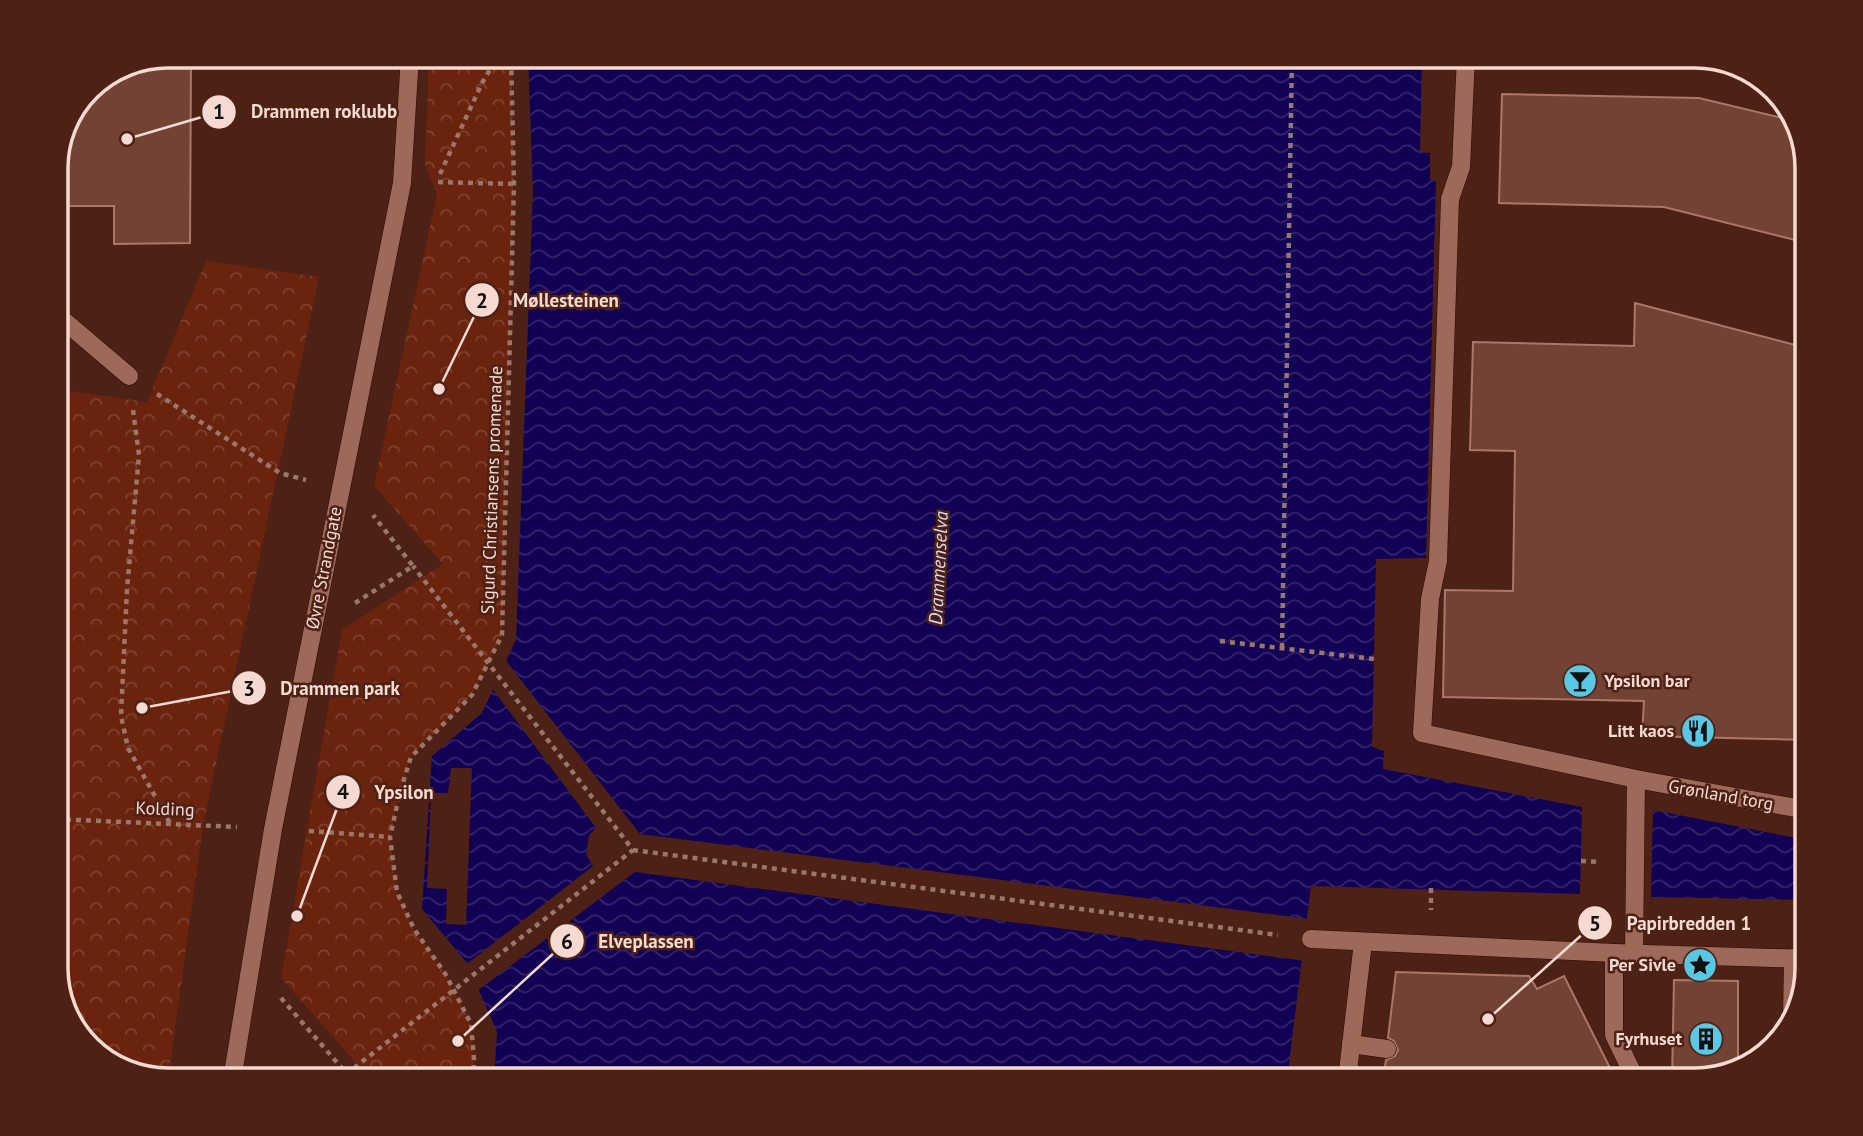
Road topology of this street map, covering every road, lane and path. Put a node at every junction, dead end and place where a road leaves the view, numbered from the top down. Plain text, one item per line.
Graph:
1 (409, 68) edge
2 (491, 68) edge
3 (512, 68) edge
4 (1292, 68) edge
5 (1465, 68) edge
6 (514, 184) junction
7 (68, 324) edge
8 (129, 376) junction
9 (340, 489) junction
10 (413, 566) junction
11 (312, 631) junction
12 (1220, 641) dead end
13 (1282, 648) junction
14 (1374, 659) dead end
15 (1636, 779) junction
16 (1795, 808) edge
17 (68, 819) edge
18 (170, 823) junction
19 (273, 829) junction
20 (332, 832) dead end
21 (390, 836) junction
22 (633, 850) junction
23 (1311, 939) joint
24 (1363, 942) junction
25 (1614, 953) junction
26 (1634, 954) junction
27 (1795, 959) edge
28 (251, 962) junction
29 (1351, 1044) junction
30 (1387, 1049) dead end
31 (234, 1068) edge
32 (342, 1068) edge
33 (354, 1068) edge
34 (474, 1068) edge
35 (1348, 1068) edge
36 (1630, 1068) edge

1 - 9 street, Øvre Strandgate
2 - 6 path
3 - 6 path, Sigurd Christiansens promenade
4 - 13 path
5 - 15 street, Grønland torg
6 - 21 path, Sigurd Christiansens promenade
7 - 8 street
8 - 9 path
8 - 18 path
9 - 10 path
9 - 11 street, Øvre Strandgate
10 - 11 path
10 - 22 path, bridge
11 - 19 street, Øvre Strandgate
12 - 13 path
13 - 14 path
15 - 16 street, Grønland torg
15 - 26 street
17 - 18 path, Kolding
18 - 19 path, Kolding
19 - 28 street, Øvre Strandgate
20 - 21 path
21 - 34 path, Sigurd Christiansens promenade
22 - 23 path
22 - 33 path, bridge
23 - 24 street
24 - 25 street
24 - 29 street
25 - 26 street
25 - 36 street
26 - 27 street
28 - 31 street, Øvre Strandgate
28 - 32 path
29 - 30 street
29 - 35 street

